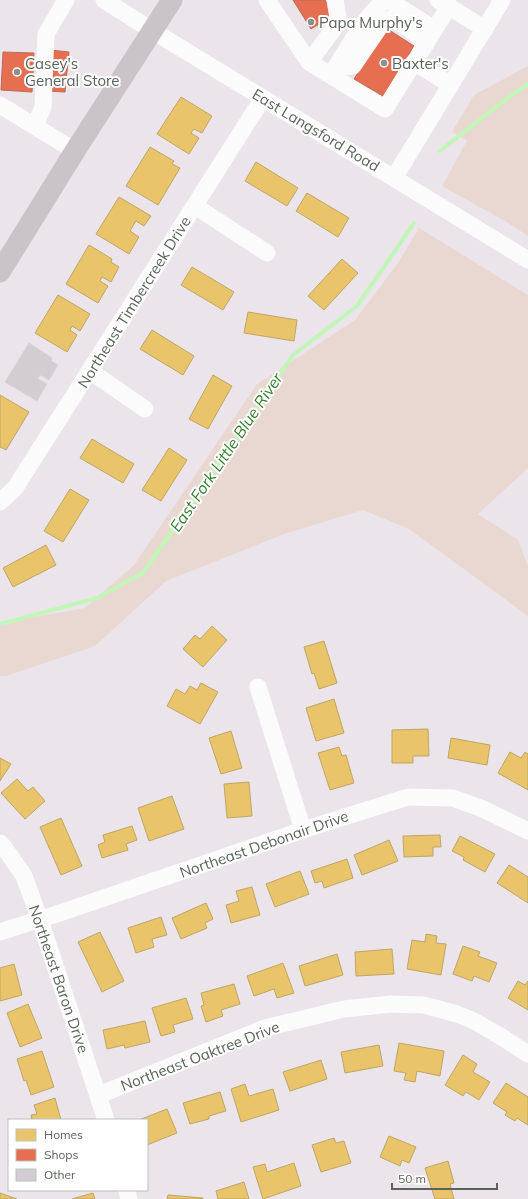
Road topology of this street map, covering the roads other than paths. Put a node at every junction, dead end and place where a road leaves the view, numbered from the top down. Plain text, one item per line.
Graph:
1 (66, 0) edge
2 (104, 0) edge
3 (172, 0) edge
4 (267, 0) edge
5 (335, 0) edge
6 (387, 0) edge
7 (502, 0) edge
8 (444, 3) edge
9 (485, 28) junction
10 (153, 31) junction
11 (430, 36) junction
12 (309, 62) junction
13 (414, 62) junction
14 (333, 71) junction
15 (451, 85) junction
16 (263, 98) junction
17 (0, 105) edge
18 (35, 126) junction
19 (75, 151) junction
20 (394, 178) junction
21 (195, 206) junction
22 (267, 253) dead end
23 (528, 260) edge
24 (0, 272) edge
25 (90, 371) junction
26 (145, 409) dead end
27 (0, 502) edge
28 (258, 687) dead end
29 (303, 830) junction
30 (528, 831) edge
31 (0, 843) edge
32 (40, 920) junction
33 (0, 932) edge
34 (528, 1054) edge
35 (99, 1095) junction
36 (106, 1119) edge

1 - 18 street
2 - 10 street, East Langsford Road
3 - 10 main road
4 - 12 street
5 - 12 street
6 - 11 street
6 - 14 street
7 - 9 street
8 - 9 street
8 - 11 street
9 - 15 street
10 - 16 street, East Langsford Road
10 - 19 main road
11 - 13 street
11 - 14 street
12 - 14 street
13 - 14 street
13 - 15 street
15 - 20 street
16 - 20 street, East Langsford Road
16 - 21 street, Northeast Timbercreek Drive
17 - 18 street
18 - 19 street
19 - 24 main road
20 - 23 street, East Langsford Road
21 - 22 street
21 - 25 street, Northeast Timbercreek Drive
25 - 26 street
25 - 27 street, Northeast Timbercreek Drive
28 - 29 street
29 - 30 street, Northeast Debonair Drive
29 - 32 street, Northeast Debonair Drive
31 - 32 street, Northeast Baron Drive
32 - 33 street, Northeast Debonair Drive
32 - 35 street, Northeast Baron Drive
34 - 35 street, Northeast Oaktree Drive
35 - 36 street, Northeast Baron Drive

